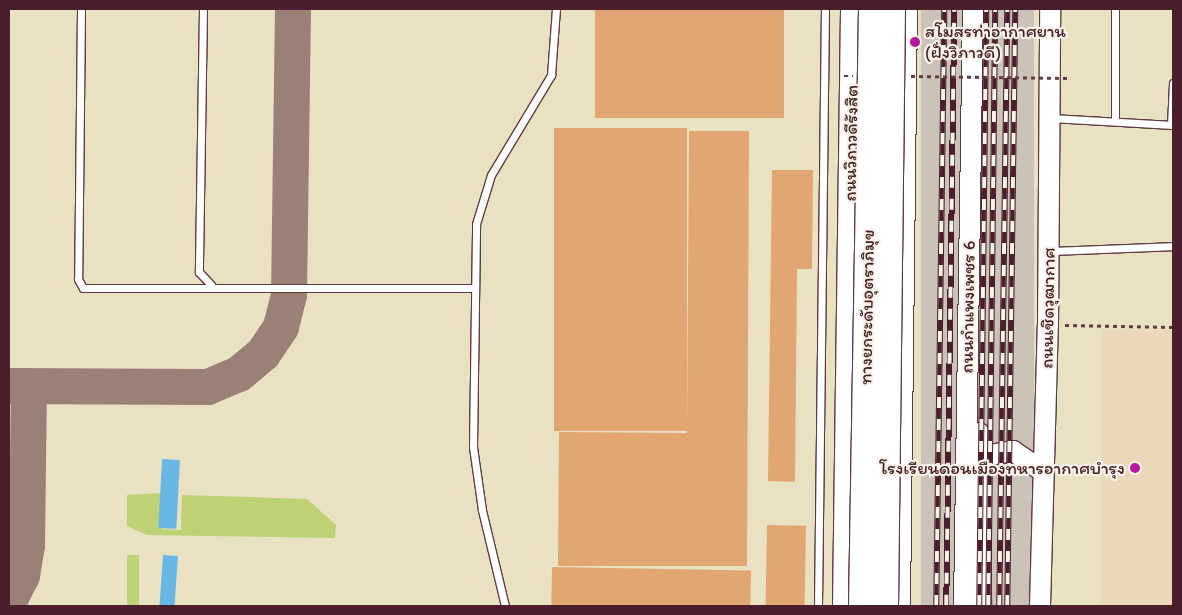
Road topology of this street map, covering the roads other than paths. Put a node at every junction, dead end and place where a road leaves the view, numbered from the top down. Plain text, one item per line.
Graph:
1 (81, 9) edge
2 (203, 9) edge
3 (556, 9) edge
4 (825, 9) edge
5 (853, 9) edge
6 (872, 9) edge
7 (892, 9) edge
8 (905, 9) edge
9 (972, 9) edge
10 (986, 9) edge
11 (1050, 9) edge
12 (1115, 9) edge
13 (1173, 83) edge
14 (1056, 118) junction
15 (1115, 119) junction
16 (1172, 125) edge
17 (1173, 246) edge
18 (1049, 251) junction
19 (211, 285) junction
20 (475, 288) junction
21 (979, 457) junction
22 (1044, 472) junction
23 (505, 606) edge
24 (818, 606) edge
25 (845, 606) edge
26 (862, 606) edge
27 (885, 606) edge
28 (898, 606) edge
29 (964, 606) edge
30 (981, 606) edge
31 (1040, 606) edge

1 - 19 lane
2 - 19 lane
3 - 20 lane
4 - 24 lane
5 - 25 highway, ถนนวิภาวดีรังสิต
6 - 26 highway, ทางยกระดับอุตราภิมุข, bridge
7 - 27 highway, ทางยกระดับอุตราภิมุข, bridge
8 - 28 highway
9 - 29 main road, ถนนกำแพงเพชร 6
10 - 21 main road, ถนนกำแพงเพชร 6
11 - 14 main road, ถนนเชิดวุฒากาศ
12 - 15 lane
13 - 16 lane
14 - 15 lane
14 - 18 main road, ถนนเชิดวุฒากาศ
15 - 16 lane
17 - 18 lane
18 - 22 main road, ถนนเชิดวุฒากาศ
19 - 20 lane
20 - 23 lane
21 - 22 main road
21 - 30 main road, ถนนกำแพงเพชร 6
22 - 31 main road, ถนนเชิดวุฒากาศ

